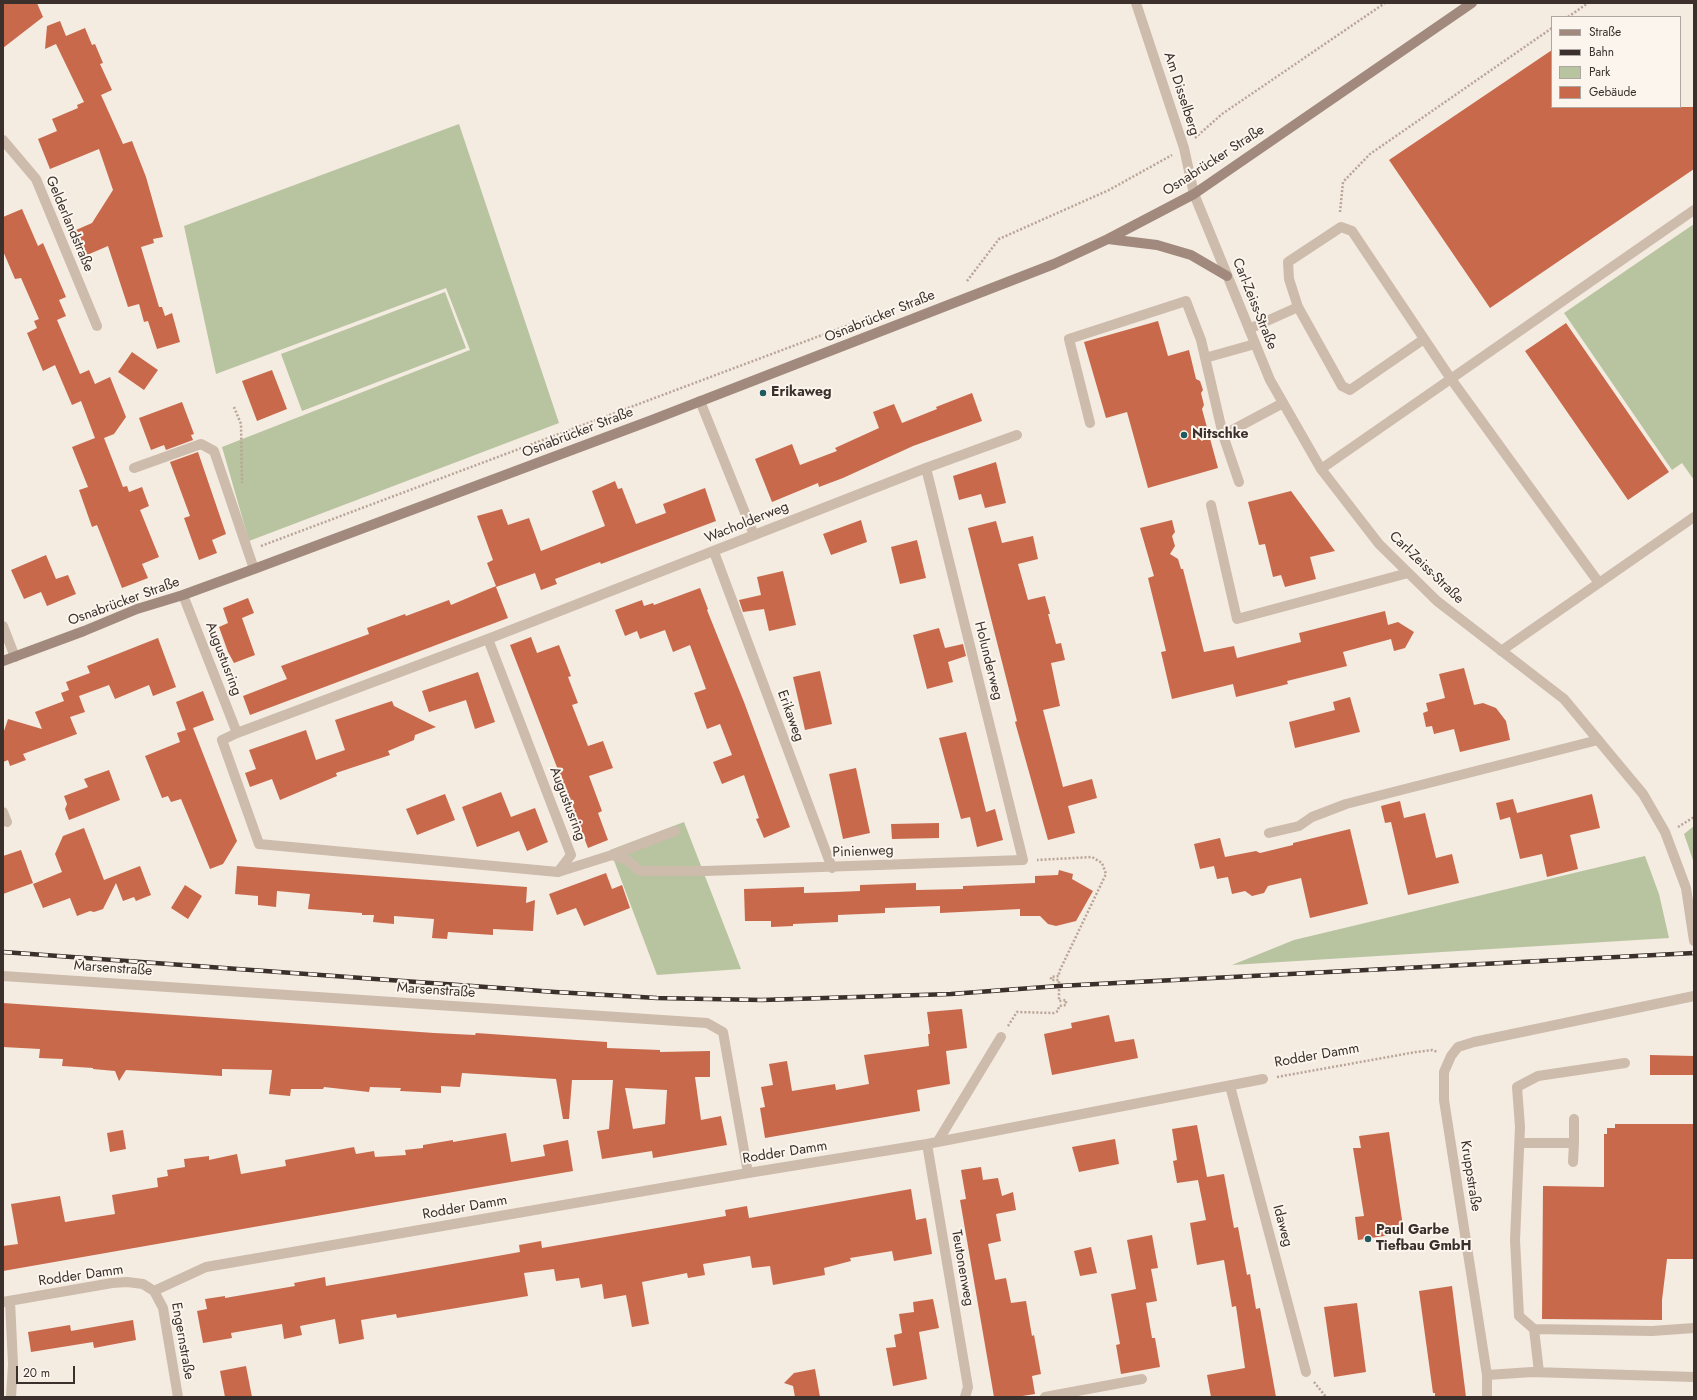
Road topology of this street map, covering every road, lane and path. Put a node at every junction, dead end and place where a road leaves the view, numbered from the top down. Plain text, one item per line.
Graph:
1 (1136, 3) edge
2 (1385, 3) edge
3 (1472, 3) edge
4 (1588, 3) edge
5 (1569, 16) edge
6 (1551, 29) edge
7 (3, 140) edge
8 (1184, 148) junction
9 (1194, 194) junction
10 (1694, 210) edge
11 (1341, 227) junction
12 (1108, 239) junction
13 (1227, 276) junction
14 (960, 283) dead end
15 (1298, 307) junction
16 (879, 314) dead end
17 (97, 326) dead end
18 (1249, 329) junction
19 (1424, 339) junction
20 (1255, 344) junction
21 (1205, 358) junction
22 (1451, 379) junction
23 (700, 401) junction
24 (1283, 403) junction
25 (234, 407) dead end
26 (1090, 423) dead end
27 (1017, 435) dead end
28 (1223, 435) junction
29 (134, 468) dead end
30 (926, 468) junction
31 (1321, 469) junction
32 (1239, 482) dead end
33 (242, 488) dead end
34 (1211, 505) dead end
35 (1694, 517) edge
36 (754, 535) junction
37 (247, 552) junction
38 (714, 552) junction
39 (254, 569) junction
40 (1408, 573) junction
41 (1599, 583) junction
42 (183, 595) junction
43 (3, 626) edge
44 (488, 639) junction
45 (1501, 650) junction
46 (15, 657) junction
47 (3, 661) edge
48 (237, 733) junction
49 (1598, 740) junction
50 (675, 831) dead end
51 (1268, 833) dead end
52 (612, 855) junction
53 (1023, 860) junction
54 (832, 868) junction
55 (558, 872) junction
56 (1694, 941) edge
57 (3, 976) edge
58 (1694, 996) edge
59 (1001, 1036) joint
60 (1451, 1056) junction
61 (1625, 1063) dead end
62 (1263, 1079) joint
63 (1230, 1086) junction
64 (1574, 1119) dead end
65 (938, 1141) junction
66 (1520, 1143) junction
67 (1574, 1143) junction
68 (927, 1144) junction
69 (1573, 1162) dead end
70 (748, 1173) junction
71 (154, 1291) junction
72 (6, 1301) edge
73 (1694, 1328) edge
74 (1534, 1329) junction
75 (1306, 1372) dead end
76 (1540, 1372) junction
77 (1487, 1375) junction
78 (1694, 1377) edge
79 (1142, 1379) dead end
80 (11, 1397) edge
81 (178, 1397) edge
82 (965, 1397) edge
83 (1045, 1397) edge
84 (1487, 1397) edge

1 - 8 street, Am Disselberg
2 - 8 path
3 - 9 main road, Osnabrücker Straße
4 - 5 path
6 - 11 path
7 - 17 street, Gelderlandstraße
8 - 9 street, Am Disselberg
8 - 14 path
9 - 12 main road, Osnabrücker Straße
9 - 13 street, Carl-Zeiss-Straße
10 - 22 street
11 - 15 street
11 - 19 street
12 - 13 main road
12 - 23 main road, Osnabrücker Straße
13 - 18 street, Carl-Zeiss-Straße
15 - 18 street
15 - 19 street
16 - 37 path
18 - 20 street, Carl-Zeiss-Straße
19 - 22 street
20 - 21 street
20 - 24 street, Carl-Zeiss-Straße
21 - 26 street
21 - 28 street
22 - 31 street
22 - 41 street
23 - 36 street
23 - 39 main road, Osnabrücker Straße
24 - 28 street
24 - 31 street, Carl-Zeiss-Straße
25 - 33 path
27 - 30 street, Wacholderweg
28 - 32 street
29 - 37 street
30 - 36 street, Wacholderweg
30 - 53 street, Holunderweg
31 - 40 street, Carl-Zeiss-Straße
34 - 40 street
35 - 41 street
36 - 38 street, Wacholderweg
37 - 39 street
38 - 44 street, Wacholderweg
38 - 54 street, Erikaweg
39 - 42 main road, Osnabrücker Straße
40 - 45 street, Carl-Zeiss-Straße
41 - 45 street
42 - 46 main road, Osnabrücker Straße
42 - 48 street, Augustusring
43 - 46 street
44 - 48 street
44 - 55 street, Augustusring
45 - 49 street, Carl-Zeiss-Straße
46 - 47 main road, Osnabrücker Straße
48 - 55 street
49 - 51 street
49 - 56 street, Carl-Zeiss-Straße
50 - 52 street
52 - 54 street, Pinienweg
52 - 55 street
53 - 54 street, Pinienweg
53 - 59 path
57 - 70 street, Marsenstraße
58 - 60 street
59 - 65 street
60 - 62 path, Rodder Damm
60 - 77 street, Kruppstraße
61 - 66 street
62 - 63 street, Rodder Damm
63 - 65 street, Rodder Damm
63 - 75 street, Idaweg
64 - 67 street
65 - 68 street, Rodder Damm
66 - 67 street
66 - 74 street
67 - 69 street
68 - 70 street, Rodder Damm
68 - 82 street, Teutonenweg
70 - 71 street, Rodder Damm
71 - 72 street, Rodder Damm
71 - 81 street, Engernstraße
72 - 80 street
73 - 74 street
74 - 76 street
76 - 77 street
76 - 78 street
77 - 84 street, Kruppstraße
79 - 83 street

